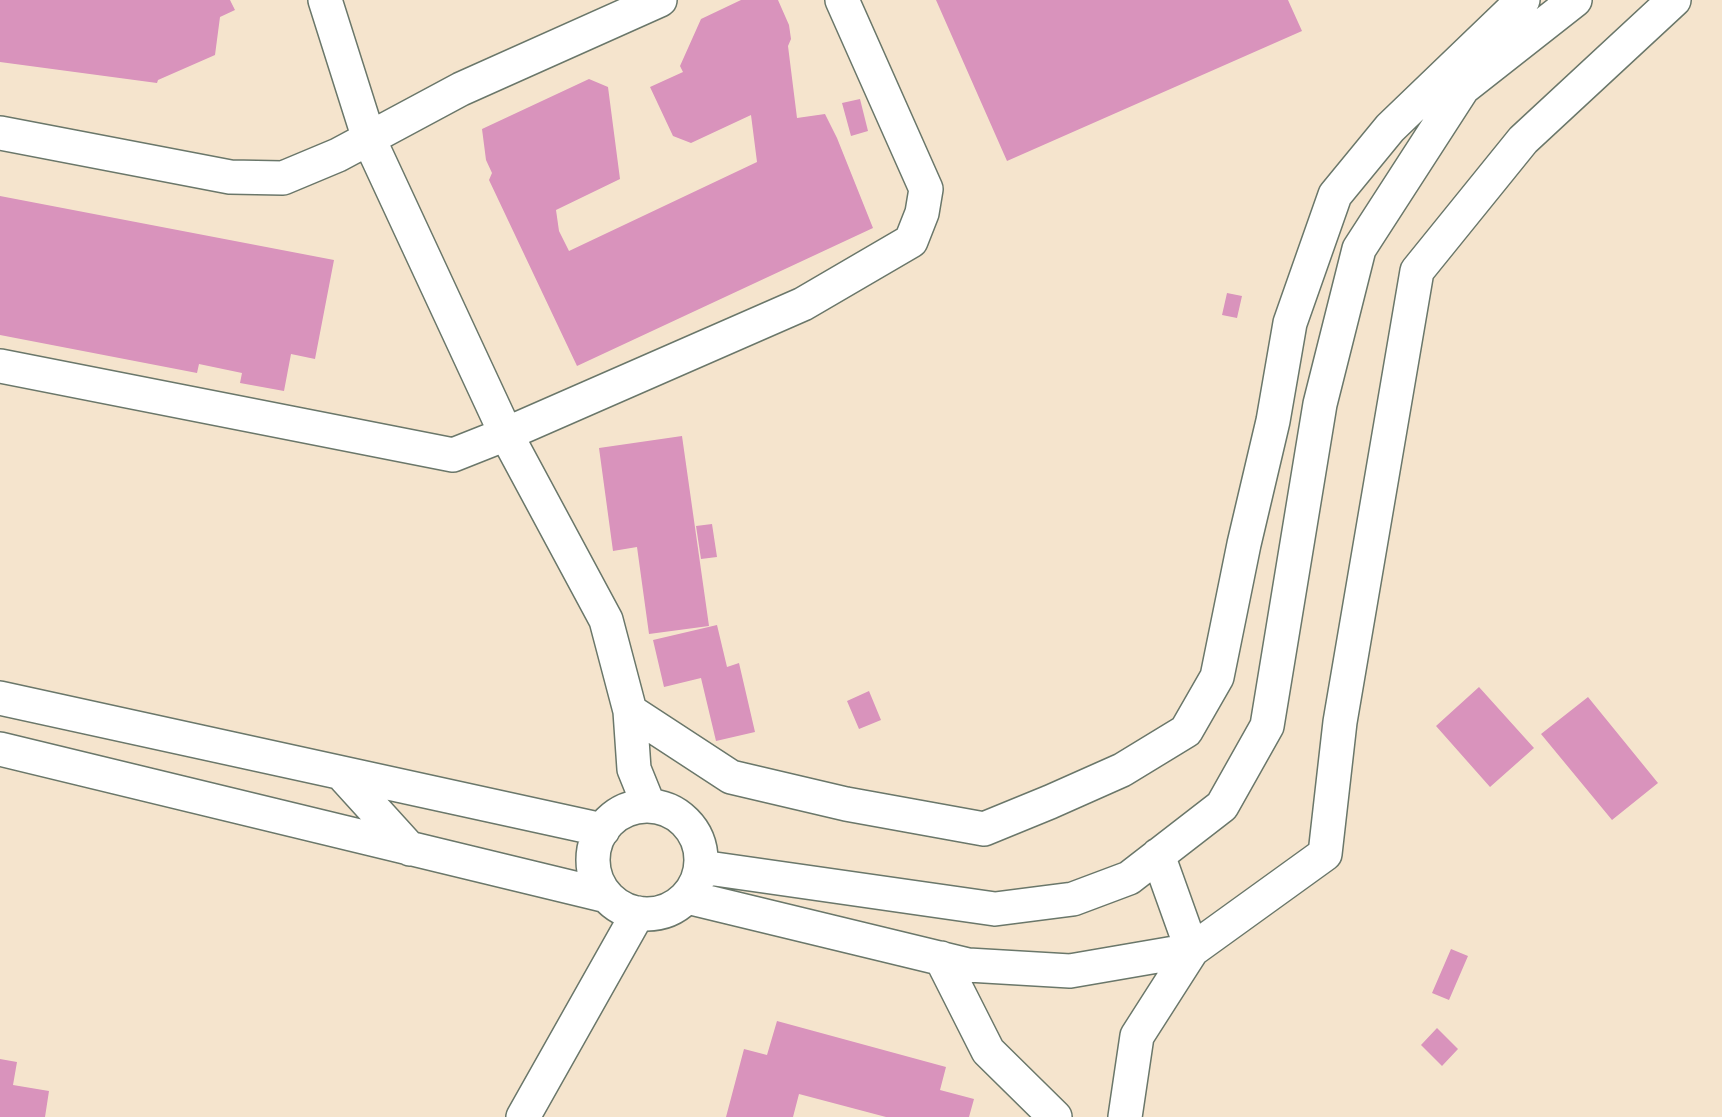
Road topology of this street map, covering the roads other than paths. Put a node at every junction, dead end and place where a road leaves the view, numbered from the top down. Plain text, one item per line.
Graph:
1 (325, 0) edge
2 (660, 0) edge
3 (842, 0) edge
4 (1523, 0) edge
5 (1575, 0) edge
6 (1674, 0) edge
7 (0, 133) edge
8 (369, 139) junction
9 (0, 366) edge
10 (506, 434) junction
11 (0, 698) edge
12 (630, 711) junction
13 (0, 749) edge
14 (341, 773) junction
15 (649, 806) junction
16 (603, 830) junction
17 (410, 849) junction
18 (1158, 855) junction
19 (701, 867) junction
20 (607, 896) junction
21 (687, 897) junction
22 (638, 914) junction
23 (1192, 950) junction
24 (941, 958) junction
25 (523, 1117) edge
26 (1054, 1117) edge
27 (1125, 1117) edge

1 - 8 street
2 - 8 street
3 - 10 street
4 - 12 street
5 - 18 street
6 - 23 street
7 - 8 street
8 - 10 street
9 - 10 street
10 - 12 street
11 - 14 street
12 - 15 street
13 - 17 street
14 - 16 street
14 - 17 street
15 - 16 street
15 - 19 street
16 - 20 street
17 - 20 street
18 - 19 street
18 - 23 street
19 - 21 street
20 - 22 street
21 - 22 street
21 - 24 street
22 - 25 street
23 - 24 street
23 - 27 street
24 - 26 street

